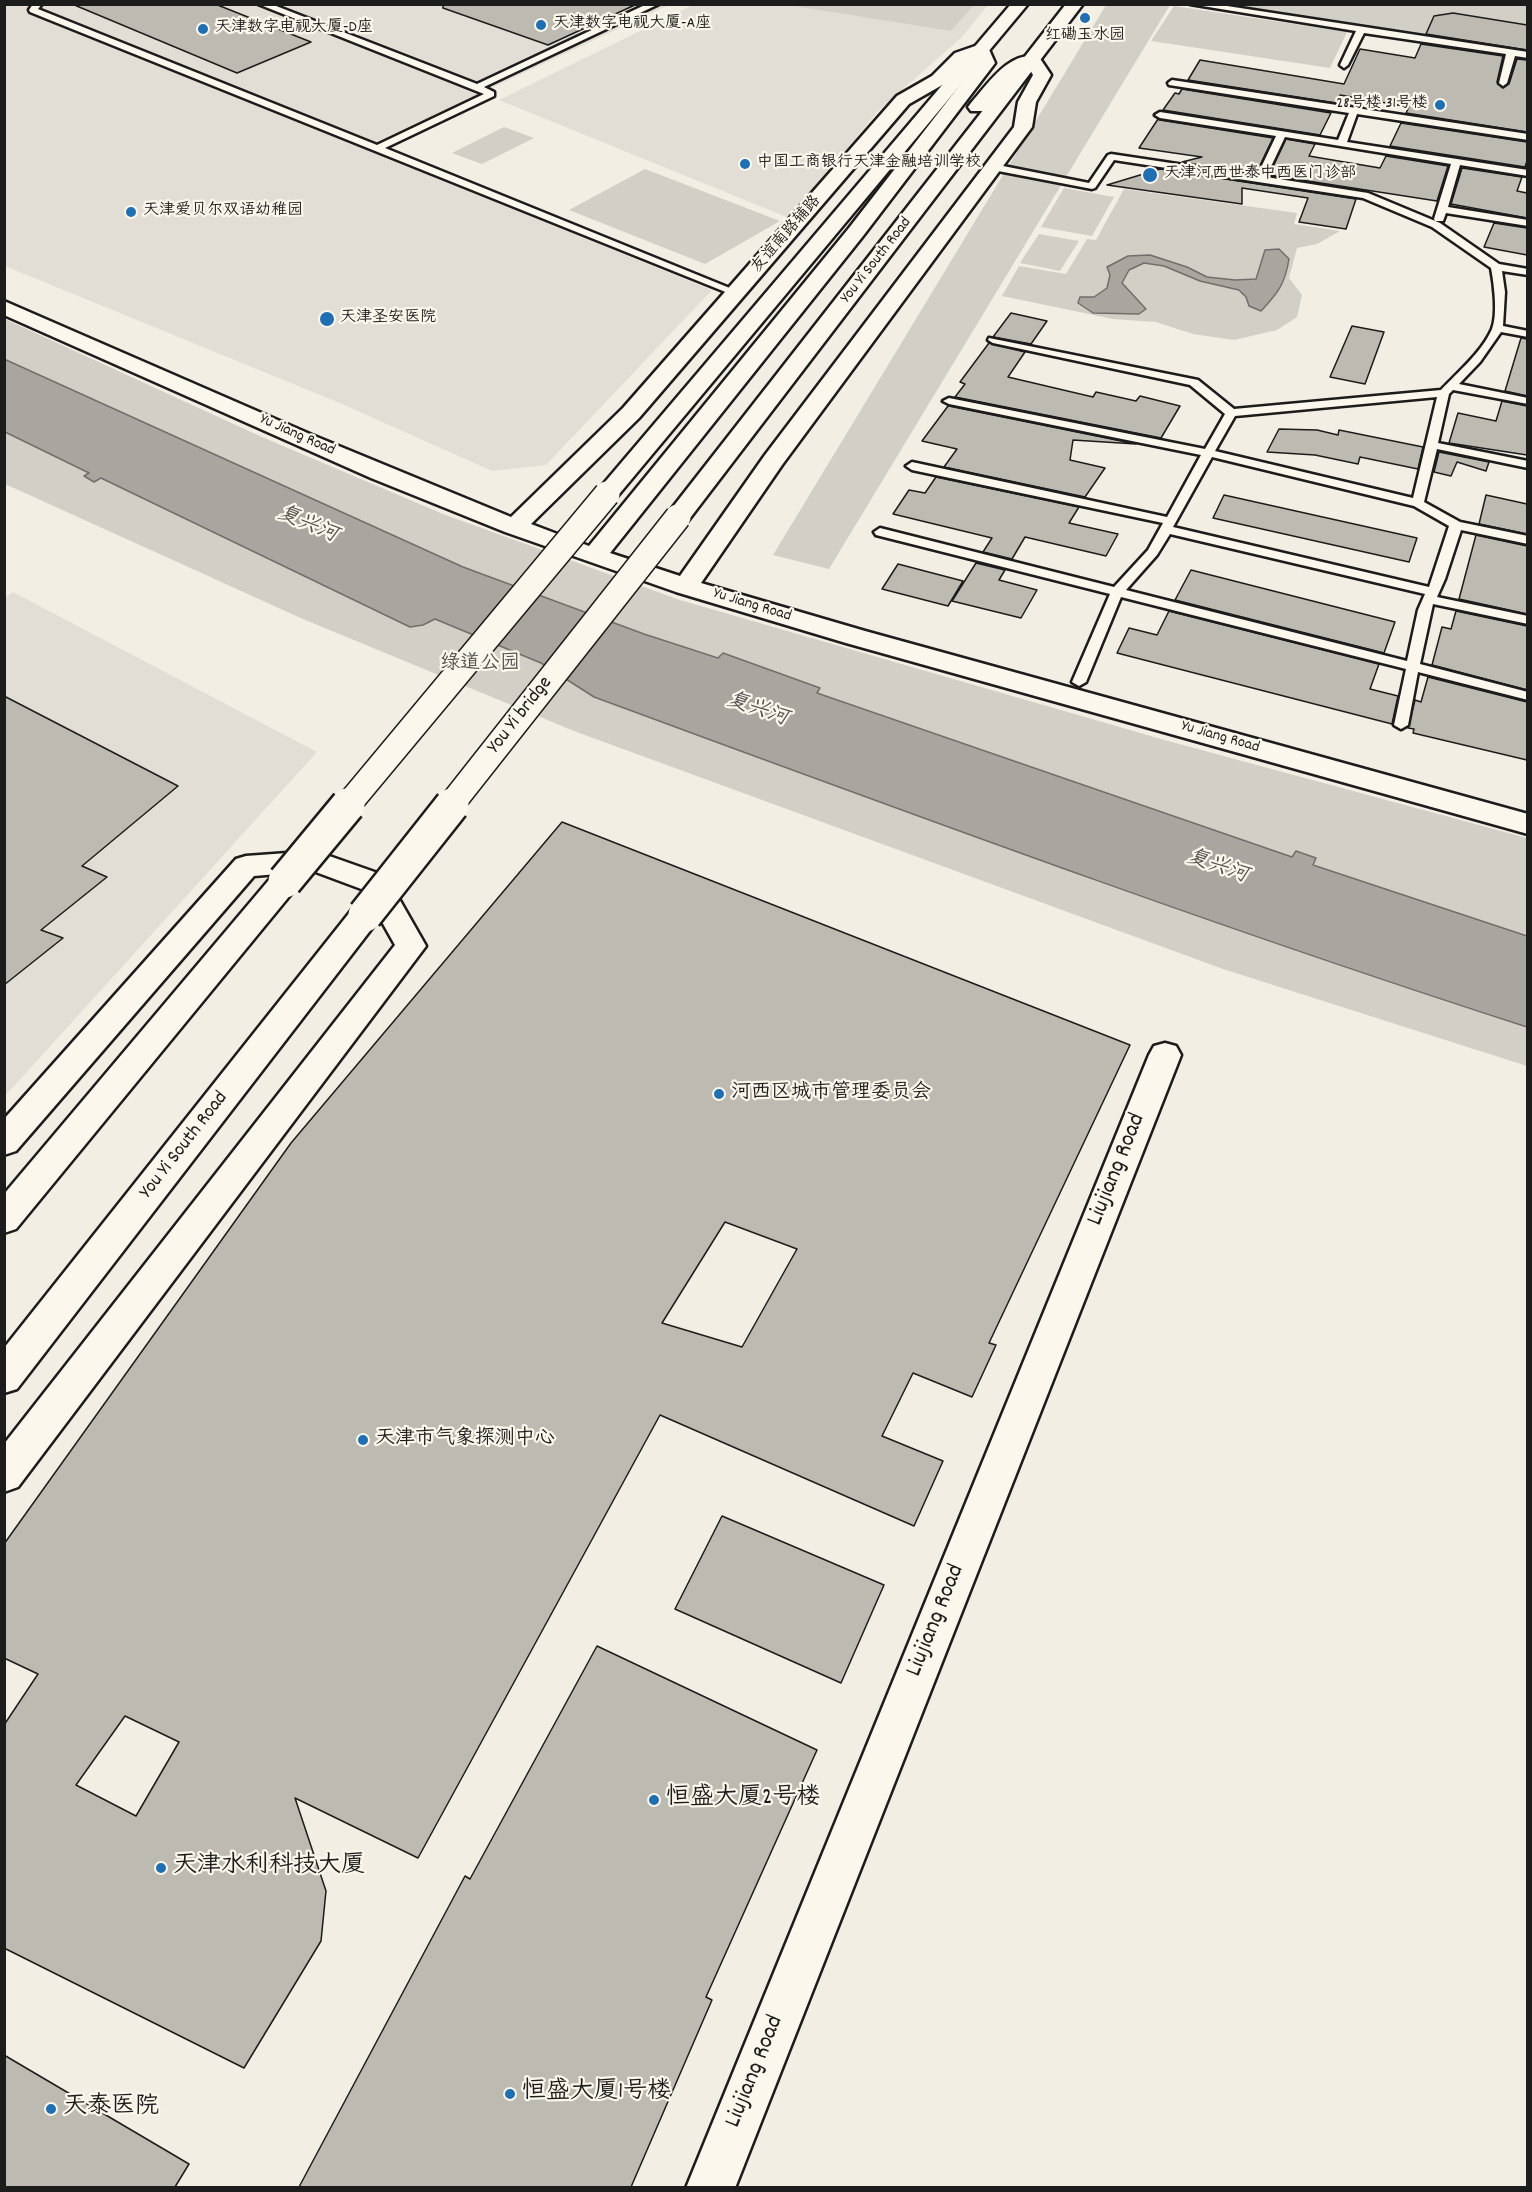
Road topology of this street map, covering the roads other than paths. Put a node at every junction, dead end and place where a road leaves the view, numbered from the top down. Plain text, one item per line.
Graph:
1 (38, 4) edge
2 (262, 4) edge
3 (655, 4) edge
4 (1020, 4) edge
5 (1075, 4) edge
6 (1194, 4) edge
7 (1361, 30) junction
8 (981, 49) junction
9 (1512, 52) junction
10 (1527, 55) edge
11 (1033, 61) junction
12 (1344, 65) dead end
13 (1172, 83) dead end
14 (1503, 83) dead end
15 (477, 87) junction
16 (1354, 111) junction
17 (1160, 115) dead end
18 (1282, 135) junction
19 (1527, 137) edge
20 (1341, 144) junction
21 (377, 148) junction
22 (1456, 162) junction
23 (993, 167) junction
24 (1527, 173) edge
25 (1260, 179) junction
26 (1442, 209) junction
27 (1527, 223) edge
28 (1436, 225) junction
29 (1496, 267) junction
30 (1527, 272) edge
31 (4, 293) edge
32 (737, 293) junction
33 (4, 307) edge
34 (1498, 328) junction
35 (1527, 334) edge
36 (993, 340) dead end
37 (1447, 390) junction
38 (949, 401) dead end
39 (1527, 401) edge
40 (1231, 413) junction
41 (1432, 445) junction
42 (1208, 453) junction
43 (1527, 465) edge
44 (912, 466) dead end
45 (1418, 503) junction
46 (678, 517) joint
47 (520, 521) junction
48 (1168, 525) junction
49 (1456, 525) junction
50 (880, 532) dead end
51 (1527, 540) edge
52 (607, 552) junction
53 (690, 580) junction
54 (1117, 591) junction
55 (1431, 596) junction
56 (1527, 620) edge
57 (1413, 668) junction
58 (1079, 682) junction
59 (1527, 696) edge
60 (1401, 725) dead end
61 (1527, 806) edge
62 (1527, 824) edge
63 (364, 915) joint
64 (1165, 1054) dead end
65 (4, 1143) edge
66 (4, 1219) edge
67 (4, 1377) edge
68 (4, 1475) edge
69 (710, 2187) edge

1 - 21 lane
2 - 15 lane
3 - 15 lane
4 - 8 main road
5 - 11 main road, You Yi South Road
6 - 7 lane
7 - 9 lane
7 - 12 lane
8 - 32 main road, 友谊南路辅路
8 - 52 main road
8 - 66 main road, bridge
9 - 10 lane
9 - 14 lane
11 - 23 main road
11 - 46 main road, You Yi South Road
11 - 52 main road
13 - 16 lane
15 - 21 lane
16 - 19 lane
16 - 20 lane
17 - 18 lane
18 - 20 lane
18 - 25 lane
20 - 22 lane
21 - 32 lane
22 - 24 lane
22 - 26 lane
23 - 25 lane
23 - 53 main road
25 - 28 lane
26 - 27 lane
26 - 28 lane
28 - 29 lane
29 - 30 lane
29 - 34 lane
31 - 47 main road, Yu Jiang Road
32 - 47 main road, 友谊南路辅路
33 - 47 main road, Yu Jiang Road
34 - 35 lane
34 - 37 lane
36 - 40 lane
37 - 39 lane
37 - 40 lane
37 - 41 lane
38 - 42 lane
40 - 42 lane
41 - 43 lane
41 - 45 lane
42 - 45 lane
42 - 48 lane
44 - 48 lane
45 - 49 lane
46 - 63 main road, You Yi bridge, bridge
47 - 52 main road, Yu Jiang Road
48 - 54 lane
48 - 55 lane
49 - 51 lane
49 - 55 lane
50 - 54 lane
52 - 53 main road, Yu Jiang Road
53 - 58 main road, Yu Jiang Road
53 - 62 main road, Yu Jiang Road
54 - 57 lane
54 - 58 lane
55 - 56 lane
55 - 57 lane
57 - 59 lane
57 - 60 lane
58 - 61 main road, Yu Jiang Road
63 - 67 main road, You Yi South Road
64 - 69 main road, Liujiang Road
65 - 68 main road

